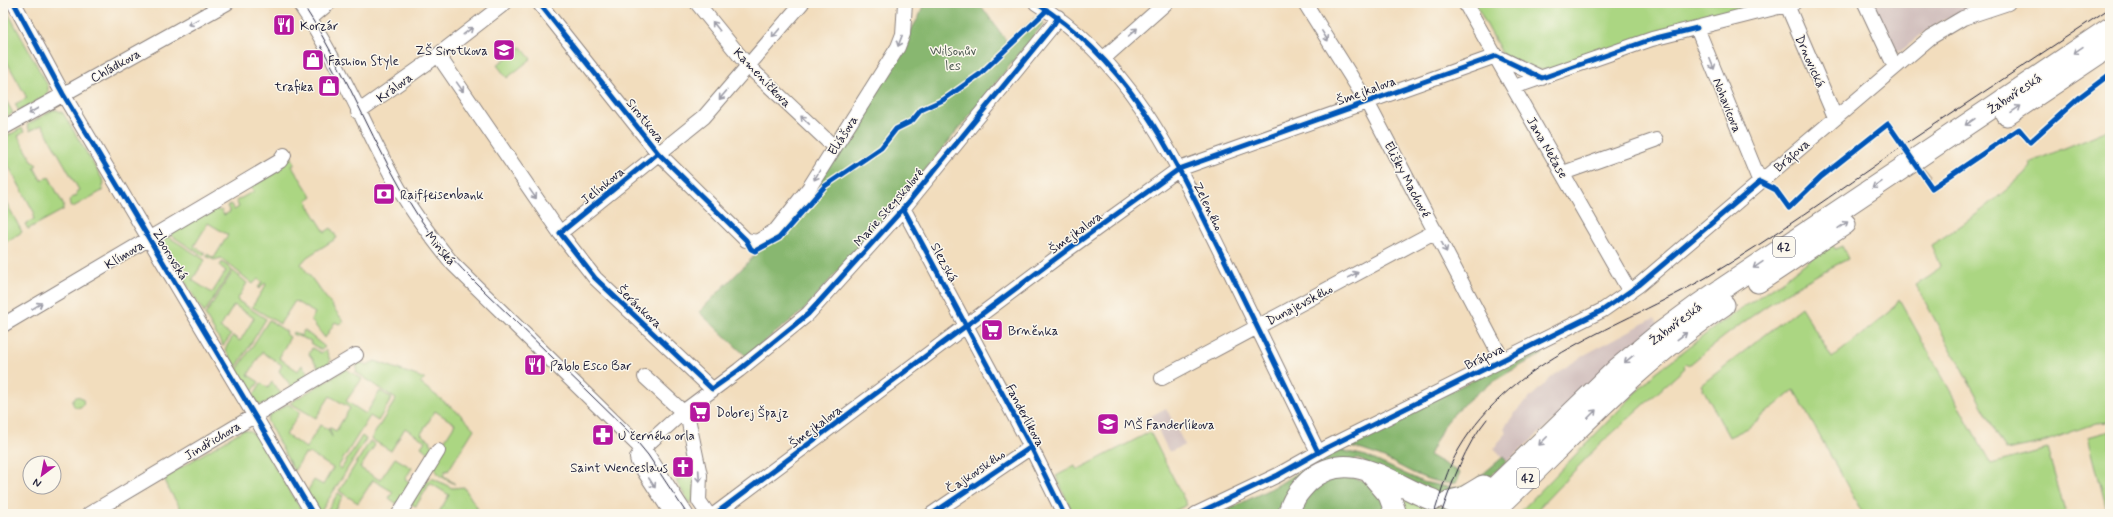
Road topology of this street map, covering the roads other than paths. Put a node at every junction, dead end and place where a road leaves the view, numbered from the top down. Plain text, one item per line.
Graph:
1 (13, 3) edge
2 (227, 3) edge
3 (299, 3) edge
4 (329, 3) edge
5 (505, 3) edge
6 (539, 3) edge
7 (697, 3) edge
8 (802, 3) edge
9 (904, 3) edge
10 (1036, 3) edge
11 (1166, 3) edge
12 (1305, 3) edge
13 (1465, 3) edge
14 (1865, 3) edge
15 (2008, 3) edge
16 (1790, 4) edge
17 (3, 8) edge
18 (1058, 17) junction
19 (310, 19) junction
20 (1697, 28) junction
21 (2110, 28) edge
22 (2110, 46) edge
23 (438, 55) junction
24 (1496, 56) junction
25 (1104, 58) junction
26 (748, 66) junction
27 (1895, 67) junction
28 (1542, 78) junction
29 (1514, 87) junction
30 (63, 94) junction
31 (1367, 102) junction
32 (358, 112) junction
33 (1835, 117) junction
34 (3, 128) edge
35 (1656, 140) dead end
36 (834, 147) junction
37 (658, 153) junction
38 (284, 155) dead end
39 (1918, 166) junction
40 (1179, 169) junction
41 (1562, 173) junction
42 (1760, 182) junction
43 (903, 208) junction
44 (1436, 231) junction
45 (560, 233) junction
46 (150, 239) junction
47 (746, 240) joint
48 (1630, 292) junction
49 (3, 326) edge
50 (967, 326) junction
51 (1257, 326) junction
52 (356, 356) dead end
53 (1502, 359) junction
54 (645, 377) dead end
55 (1162, 378) dead end
56 (712, 389) junction
57 (683, 412) junction
58 (254, 415) junction
59 (1564, 441) junction
60 (1031, 447) junction
61 (641, 450) junction
62 (438, 451) dead end
63 (1318, 452) junction
64 (1368, 471) junction
65 (1449, 505) edge
66 (89, 514) edge
67 (313, 514) edge
68 (399, 514) edge
69 (672, 514) edge
70 (686, 514) edge
71 (708, 514) edge
72 (715, 514) edge
73 (932, 514) edge
74 (1064, 514) edge
75 (1196, 514) edge
76 (1289, 514) edge
77 (1396, 514) edge
78 (1491, 514) edge
79 (1509, 514) edge

1 - 17 street
1 - 30 street, Zborovská
2 -> 30 street, Chládkova
3 - 19 street, Minská
4 - 19 street
23 -> 5 street, Králova
6 - 37 street, Sirotkova
26 -> 7 street, Kameníčkova
8 -> 26 street, Jelínkova
9 -> 36 street, Eliášova
10 - 18 street, Zeleného
25 -> 11 street
12 -> 31 street, Elišky Machové
13 - 24 street, Jana Nečase
14 - 27 street
15 - 27 street, Bráfova
16 - 20 street
16 - 33 street, Drnovická
18 - 25 street, Zeleného
18 - 43 street, Marie Steyskalové
19 - 32 street, Minská
20 - 28 street
20 -> 42 street, Nohavicova
21 -> 39 highway, Žabovřeská / 42
39 -> 22 highway, Žabovřeská / 42
23 - 32 street, Králova
23 -> 45 street, Šeránkova
24 - 28 street
24 - 29 street, Jana Nečase
24 - 31 street, Šmejkalova
25 - 40 street, Zeleného
36 -> 26 street, Kameníčkova
26 -> 37 street, Jelínkova
27 - 33 street, Bráfova
28 - 29 street
29 - 41 street, Jana Nečase
30 -> 34 street, Chládkova
30 - 46 street, Zborovská
31 - 40 street, Šmejkalova
31 - 44 street, Elišky Machové
32 - 61 street, Minská
33 - 42 street, Bráfova
35 - 41 street
36 -> 47 street, Eliášova
37 - 45 street, Jelínkova
37 - 47 street, Sirotkova
38 - 46 street, Klímova
59 -> 39 highway, Žabovřeská / 42
39 -> 65 highway, Žabovřeská / 42
40 - 50 street, Šmejkalova
40 - 51 street, Zeleného
41 - 48 street, Jana Nečase
42 - 48 street, Bráfova
43 - 50 street, Slezská
43 - 56 street, Marie Steyskalové
51 -> 44 street, Dunajevského
44 -> 53 street, Elišky Machové
45 - 56 street, Šeránkova
49 -> 46 street, Klímova
46 - 58 street, Zborovská
48 - 53 street, Bráfova
50 - 60 street, Fanderlíkova
50 - 72 street, Šmejkalova
51 - 55 street, Dunajevského
51 - 63 street, Zeleného
52 - 58 street, Jindřichova
53 - 63 street, Bráfova
54 - 57 street
56 - 57 street, Marie Steyskalové
57 - 61 street, Marie Steyskalové
57 -> 71 street
58 - 66 street, Jindřichova
58 - 67 street, Zborovská
59 - 78 highway, Žabovřeská / 42
59 - 79 highway, 42
60 - 73 street, Čajkovského
60 - 74 street, Fanderlíkova
61 -> 69 street
61 - 70 street, Minská
62 - 68 street
63 - 75 street, Bráfova
64 - 65 highway, 42
64 - 76 highway, 42
64 - 77 highway

